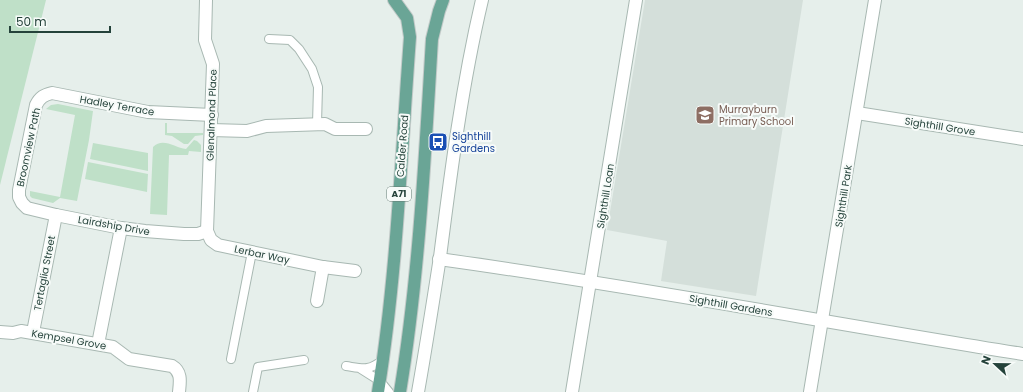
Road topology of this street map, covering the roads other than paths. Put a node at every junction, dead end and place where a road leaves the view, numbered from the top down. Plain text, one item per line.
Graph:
1 (206, 0) edge
2 (394, 0) edge
3 (443, 0) edge
4 (482, 0) edge
5 (636, 0) edge
6 (875, 0) edge
7 (269, 39) dead end
8 (46, 94) joint
9 (857, 113) junction
10 (212, 115) junction
11 (317, 124) junction
12 (366, 129) dead end
13 (211, 130) junction
14 (1023, 139) edge
15 (22, 203) joint
16 (56, 215) junction
17 (121, 228) junction
18 (207, 231) junction
19 (252, 252) junction
20 (439, 259) junction
21 (323, 267) junction
22 (355, 271) dead end
23 (590, 281) junction
24 (317, 301) dead end
25 (823, 321) junction
26 (0, 332) edge
27 (33, 332) junction
28 (98, 344) junction
29 (1023, 354) edge
30 (231, 359) dead end
31 (304, 360) dead end
32 (383, 360) junction
33 (346, 366) dead end
34 (361, 369) junction
35 (379, 386) edge
36 (179, 392) edge
37 (253, 392) edge
38 (389, 392) edge
39 (400, 392) edge
40 (418, 392) edge
41 (572, 392) edge
42 (810, 392) edge

1 - 10 street, Glenalmond Place
2 - 32 main road, Calder Road / A71
3 - 39 main road, A71
4 - 20 street
5 - 23 street, Sighthill Loan
6 - 9 street, Sighthill Park
7 - 11 lane
8 - 10 street, Hadley Terrace
8 - 15 street, Broomview Path
9 - 14 street, Sighthill Grove
9 - 25 street, Sighthill Park
10 - 13 street, Glenalmond Place
11 - 12 street
11 - 13 street
13 - 18 street, Glenalmond Place
15 - 16 street, Lairdship Drive
16 - 17 street, Lairdship Drive
16 - 27 street, Tertaglia Street
17 - 18 street, Lairdship Drive
17 - 28 street
18 - 19 street, Lerbar Way
19 - 21 street, Lerbar Way
19 - 30 lane
20 - 23 street, Sighthill Gardens
20 - 40 street
21 - 22 street, Lerbar Way
21 - 24 street
23 - 25 street, Sighthill Gardens
23 - 41 street, Sighthill Loan
25 - 29 street, Sighthill Gardens
25 - 42 street, Sighthill Park
26 - 27 street, Kempsel Grove
27 - 28 street, Kempsel Grove
28 - 36 street, Kempsel Grove
31 - 37 lane
32 - 34 lane
32 - 35 main road, Calder Road / A71
33 - 34 lane
34 - 35 lane
35 - 38 lane

